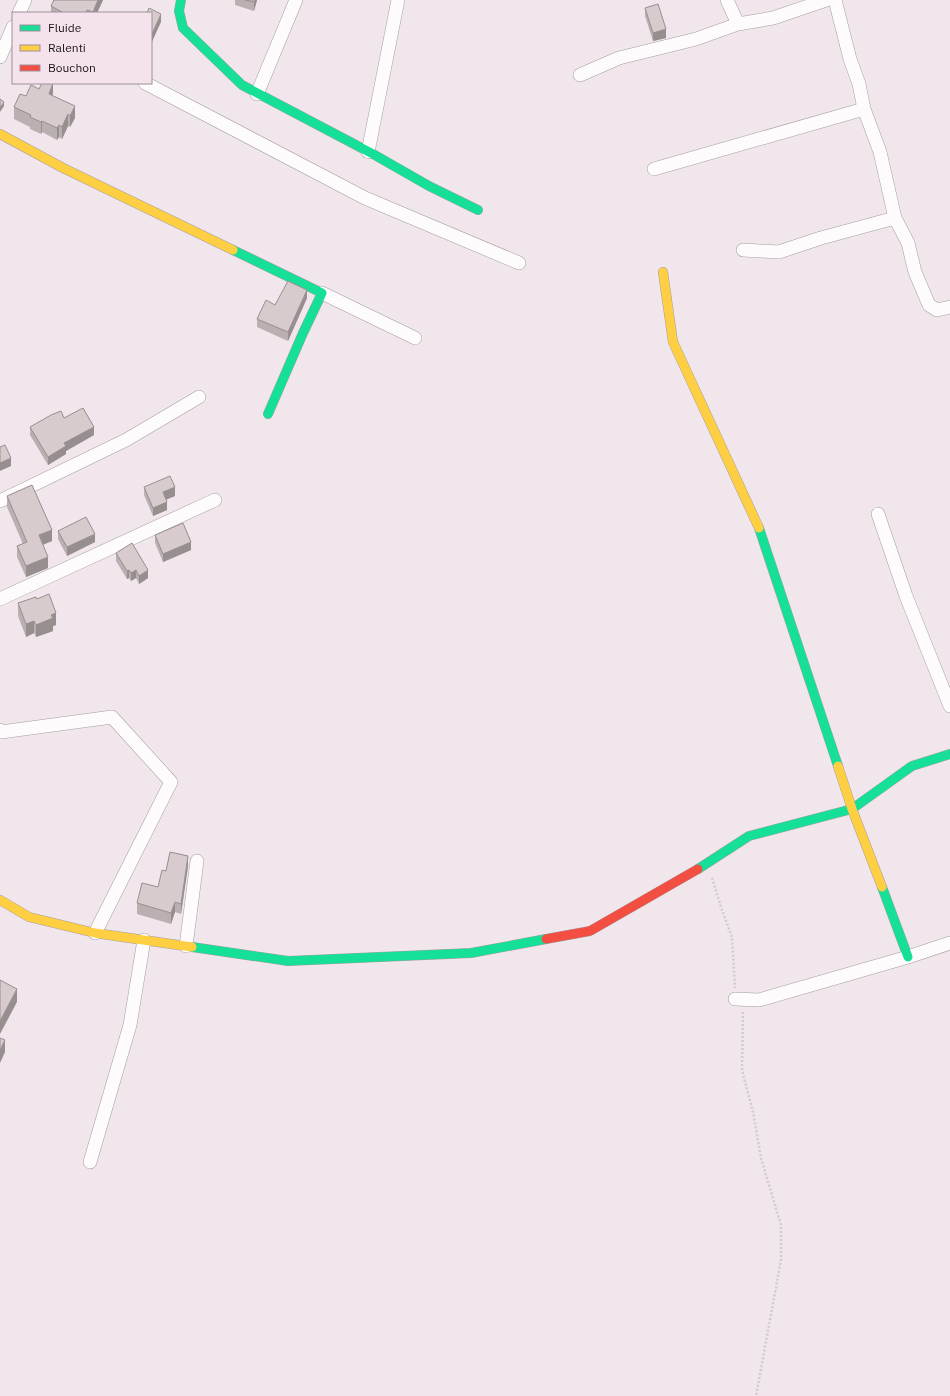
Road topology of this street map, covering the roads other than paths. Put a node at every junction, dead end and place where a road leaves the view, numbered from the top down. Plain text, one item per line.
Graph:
1 (25, 0) edge
2 (181, 0) edge
3 (296, 0) edge
4 (398, 0) edge
5 (727, 0) edge
6 (826, 0) edge
7 (835, 0) edge
8 (19, 12) edge
9 (738, 24) junction
10 (12, 29) edge
11 (0, 57) edge
12 (580, 75) dead end
13 (147, 84) edge
14 (257, 94) junction
15 (864, 109) junction
16 (0, 134) edge
17 (368, 152) junction
18 (654, 169) dead end
19 (478, 210) dead end
20 (895, 218) junction
21 (743, 250) dead end
22 (519, 263) dead end
23 (663, 272) dead end
24 (322, 293) junction
25 (950, 307) edge
26 (415, 338) dead end
27 (199, 397) dead end
28 (268, 414) dead end
29 (215, 500) dead end
30 (0, 501) edge
31 (878, 514) dead end
32 (0, 599) edge
33 (950, 706) edge
34 (0, 730) edge
35 (950, 754) edge
36 (852, 809) junction
37 (197, 861) dead end
38 (0, 900) edge
39 (95, 933) junction
40 (144, 940) junction
41 (950, 943) edge
42 (186, 946) junction
43 (908, 957) junction
44 (735, 999) road end
45 (90, 1162) dead end

1 - 8 street
2 - 14 street
3 - 14 street
4 - 17 street
5 - 9 street
6 - 9 street
7 - 15 street
9 - 12 street
10 - 11 street
13 - 22 street
14 - 17 street
15 - 18 street
15 - 20 street
16 - 24 street
17 - 19 street
20 - 21 street
20 - 25 street
23 - 36 street
24 - 26 street
24 - 28 street
27 - 30 street
29 - 32 street
31 - 33 street
34 - 39 street
35 - 36 street
36 - 42 street
36 - 43 street
37 - 42 street
38 - 39 street
39 - 40 street
40 - 42 street
40 - 45 street
41 - 43 street
43 - 44 street

